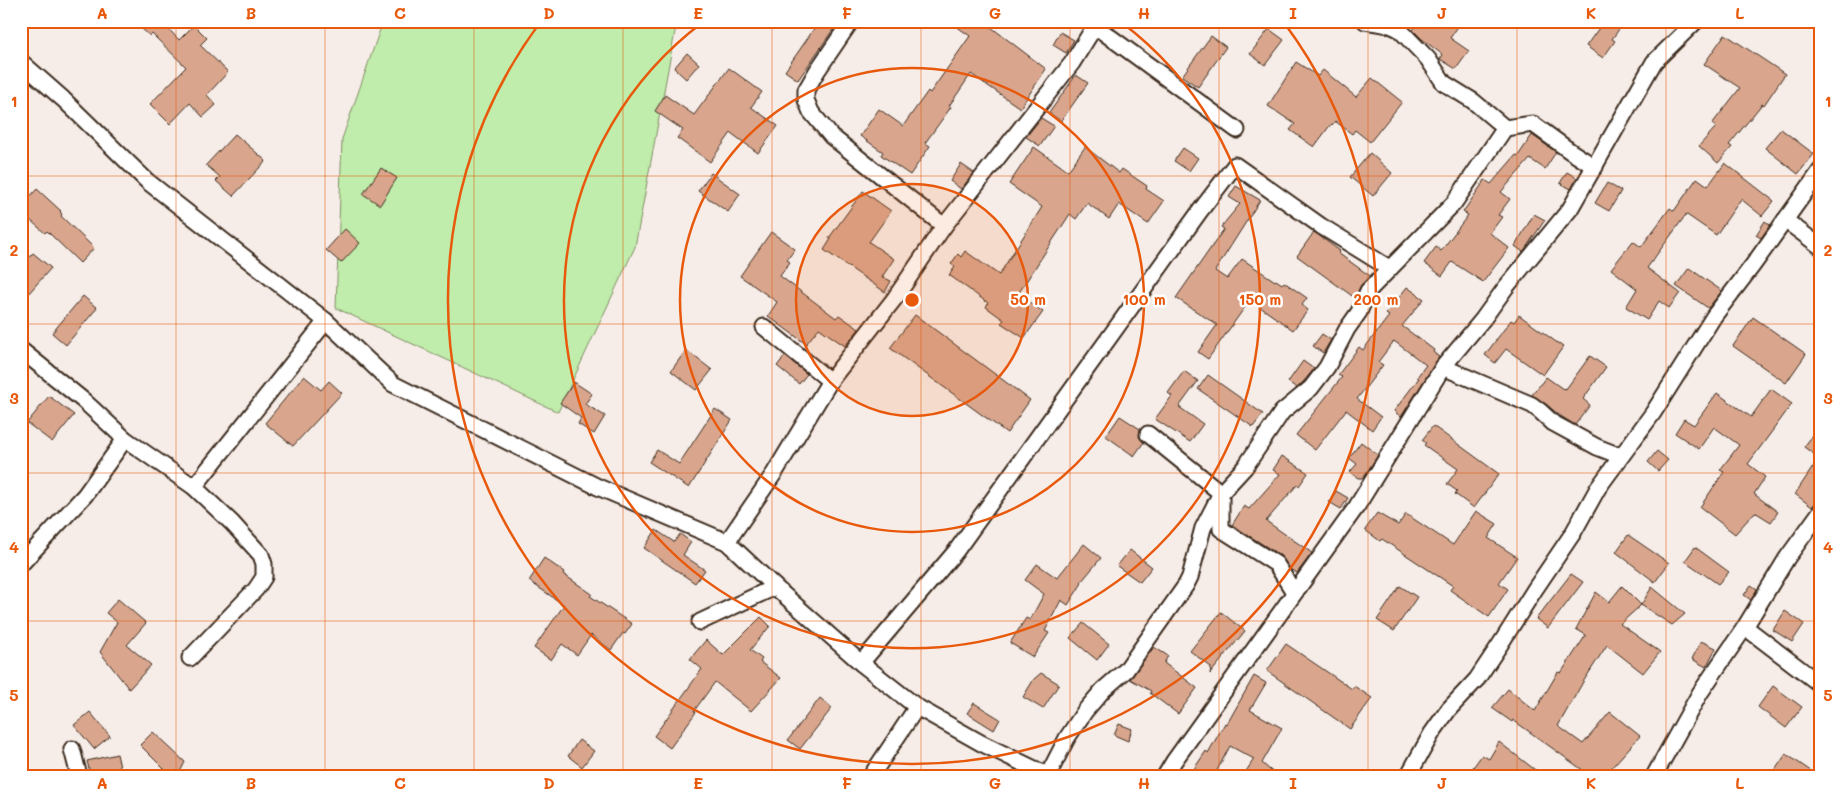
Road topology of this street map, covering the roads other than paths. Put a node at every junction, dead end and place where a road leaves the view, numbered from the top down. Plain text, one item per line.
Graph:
1 (851, 21) edge
2 (1365, 21) edge
3 (1694, 22) edge
4 (1097, 24) edge
5 (21, 62) edge
6 (1505, 128) junction
7 (1237, 130) dead end
8 (1595, 167) junction
9 (1821, 170) edge
10 (1785, 220) junction
11 (944, 226) junction
12 (1821, 247) edge
13 (1389, 268) junction
14 (326, 321) junction
15 (764, 327) dead end
16 (21, 350) edge
17 (1443, 367) junction
18 (830, 381) junction
19 (1148, 434) dead end
20 (125, 439) junction
21 (1620, 456) junction
22 (194, 487) junction
23 (1221, 493) junction
24 (1821, 511) edge
25 (727, 542) junction
26 (21, 564) edge
27 (775, 587) junction
28 (1294, 592) junction
29 (700, 622) dead end
30 (1745, 627) junction
31 (190, 658) dead end
32 (861, 663) junction
33 (1821, 685) edge
34 (917, 707) junction
35 (72, 749) dead end
36 (79, 776) edge
37 (870, 776) edge
38 (1049, 776) edge
39 (1166, 776) edge
40 (1408, 776) edge
41 (1654, 776) edge

1 - 11 street
2 - 6 street
3 - 8 street
4 - 7 street
4 - 11 street
5 - 14 street
6 - 8 street
6 - 13 street
8 - 17 street
9 - 10 street
10 - 12 street
10 - 21 street
11 - 18 street
13 - 23 street
13 - 32 street
14 - 22 street
14 - 25 street
15 - 18 street
16 - 20 street
17 - 21 street
17 - 28 street
18 - 25 street
19 - 23 street
20 - 22 street
20 - 26 street
21 - 40 street
22 - 31 street
23 - 28 street
23 - 38 street
24 - 30 street
25 - 27 street
27 - 29 street
27 - 32 street
28 - 39 street
30 - 33 street
30 - 41 street
32 - 34 street
34 - 37 street
34 - 38 street
35 - 36 street

